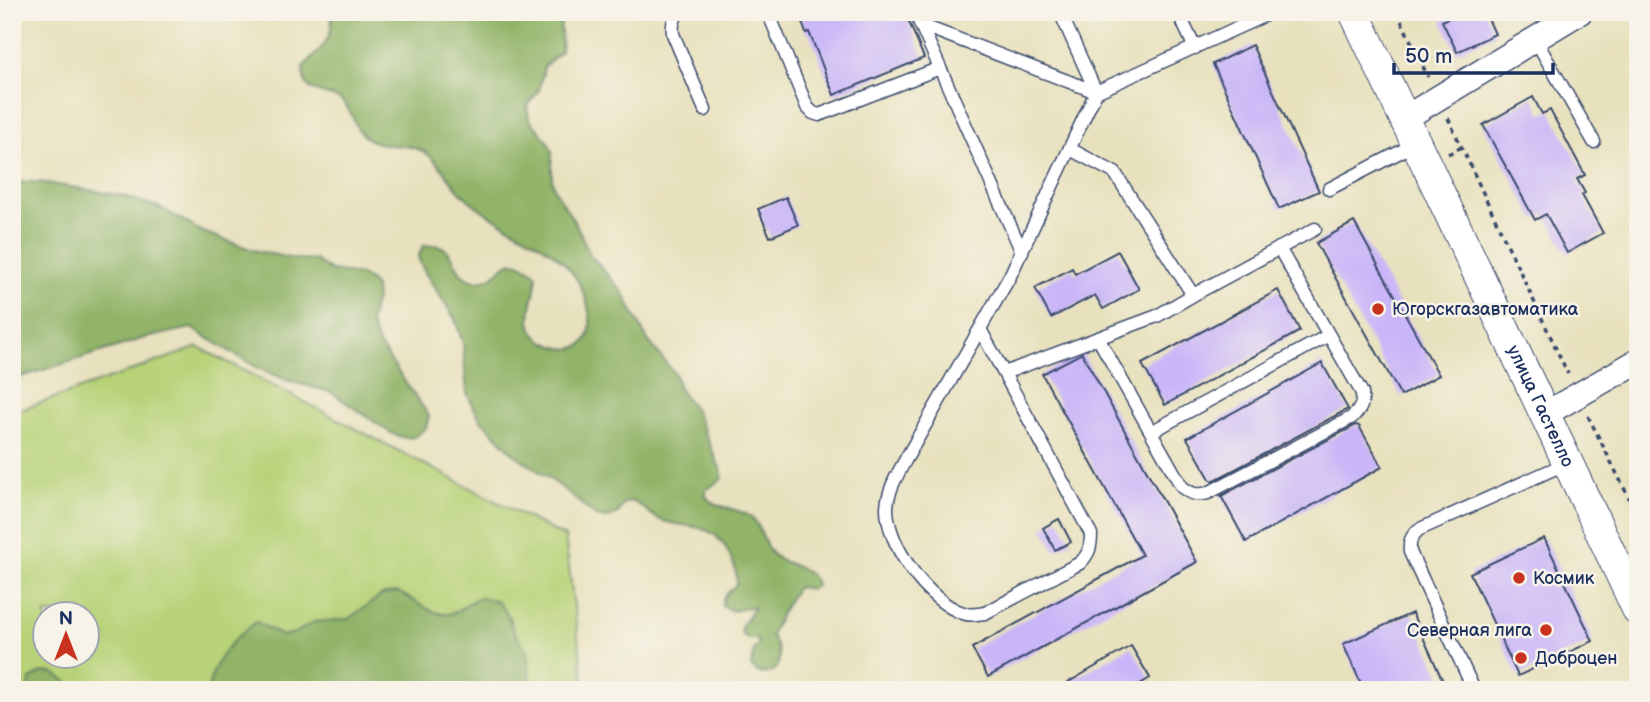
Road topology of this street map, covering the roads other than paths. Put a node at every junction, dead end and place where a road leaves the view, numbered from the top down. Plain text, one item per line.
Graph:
1 (680, 12) edge
2 (768, 12) edge
3 (915, 12) edge
4 (1060, 12) edge
5 (1178, 12) edge
6 (1272, 12) edge
7 (1354, 12) edge
8 (1580, 12) edge
9 (921, 25) junction
10 (1535, 39) junction
11 (1195, 48) junction
12 (940, 68) junction
13 (1096, 93) junction
14 (705, 110) dead end
15 (1411, 130) junction
16 (1594, 142) dead end
17 (1070, 149) junction
18 (1329, 189) dead end
19 (1315, 229) dead end
20 (1279, 248) junction
21 (1022, 252) junction
22 (1193, 295) junction
23 (980, 329) junction
24 (1329, 335) junction
25 (1098, 338) junction
26 (1638, 361) edge
27 (1004, 373) junction
28 (1545, 414) junction
29 (1151, 432) junction
30 (1567, 463) junction
31 (1638, 611) edge
32 (1638, 687) edge
33 (1474, 690) edge
34 (1633, 690) edge

1 - 14 lane
2 - 12 lane
3 - 9 lane
4 - 13 lane
5 - 11 lane
6 - 11 lane
7 - 15 street, улица Гастелло
8 - 10 street
9 - 12 lane
9 - 13 lane
10 - 15 street
10 - 16 lane
11 - 13 lane
12 - 21 lane
13 - 17 lane
15 - 18 lane
15 - 28 street, улица Гастелло
17 - 21 lane
17 - 22 lane
19 - 20 lane
20 - 22 lane
20 - 24 lane
21 - 23 lane
22 - 25 lane
23 - 27 lane
23 - 27 lane
24 - 29 lane
24 - 29 lane
25 - 27 lane
25 - 29 lane
26 - 28 street
28 - 30 street, улица Гастелло
30 - 31 street, улица Гастелло
30 - 33 lane
32 - 34 lane

